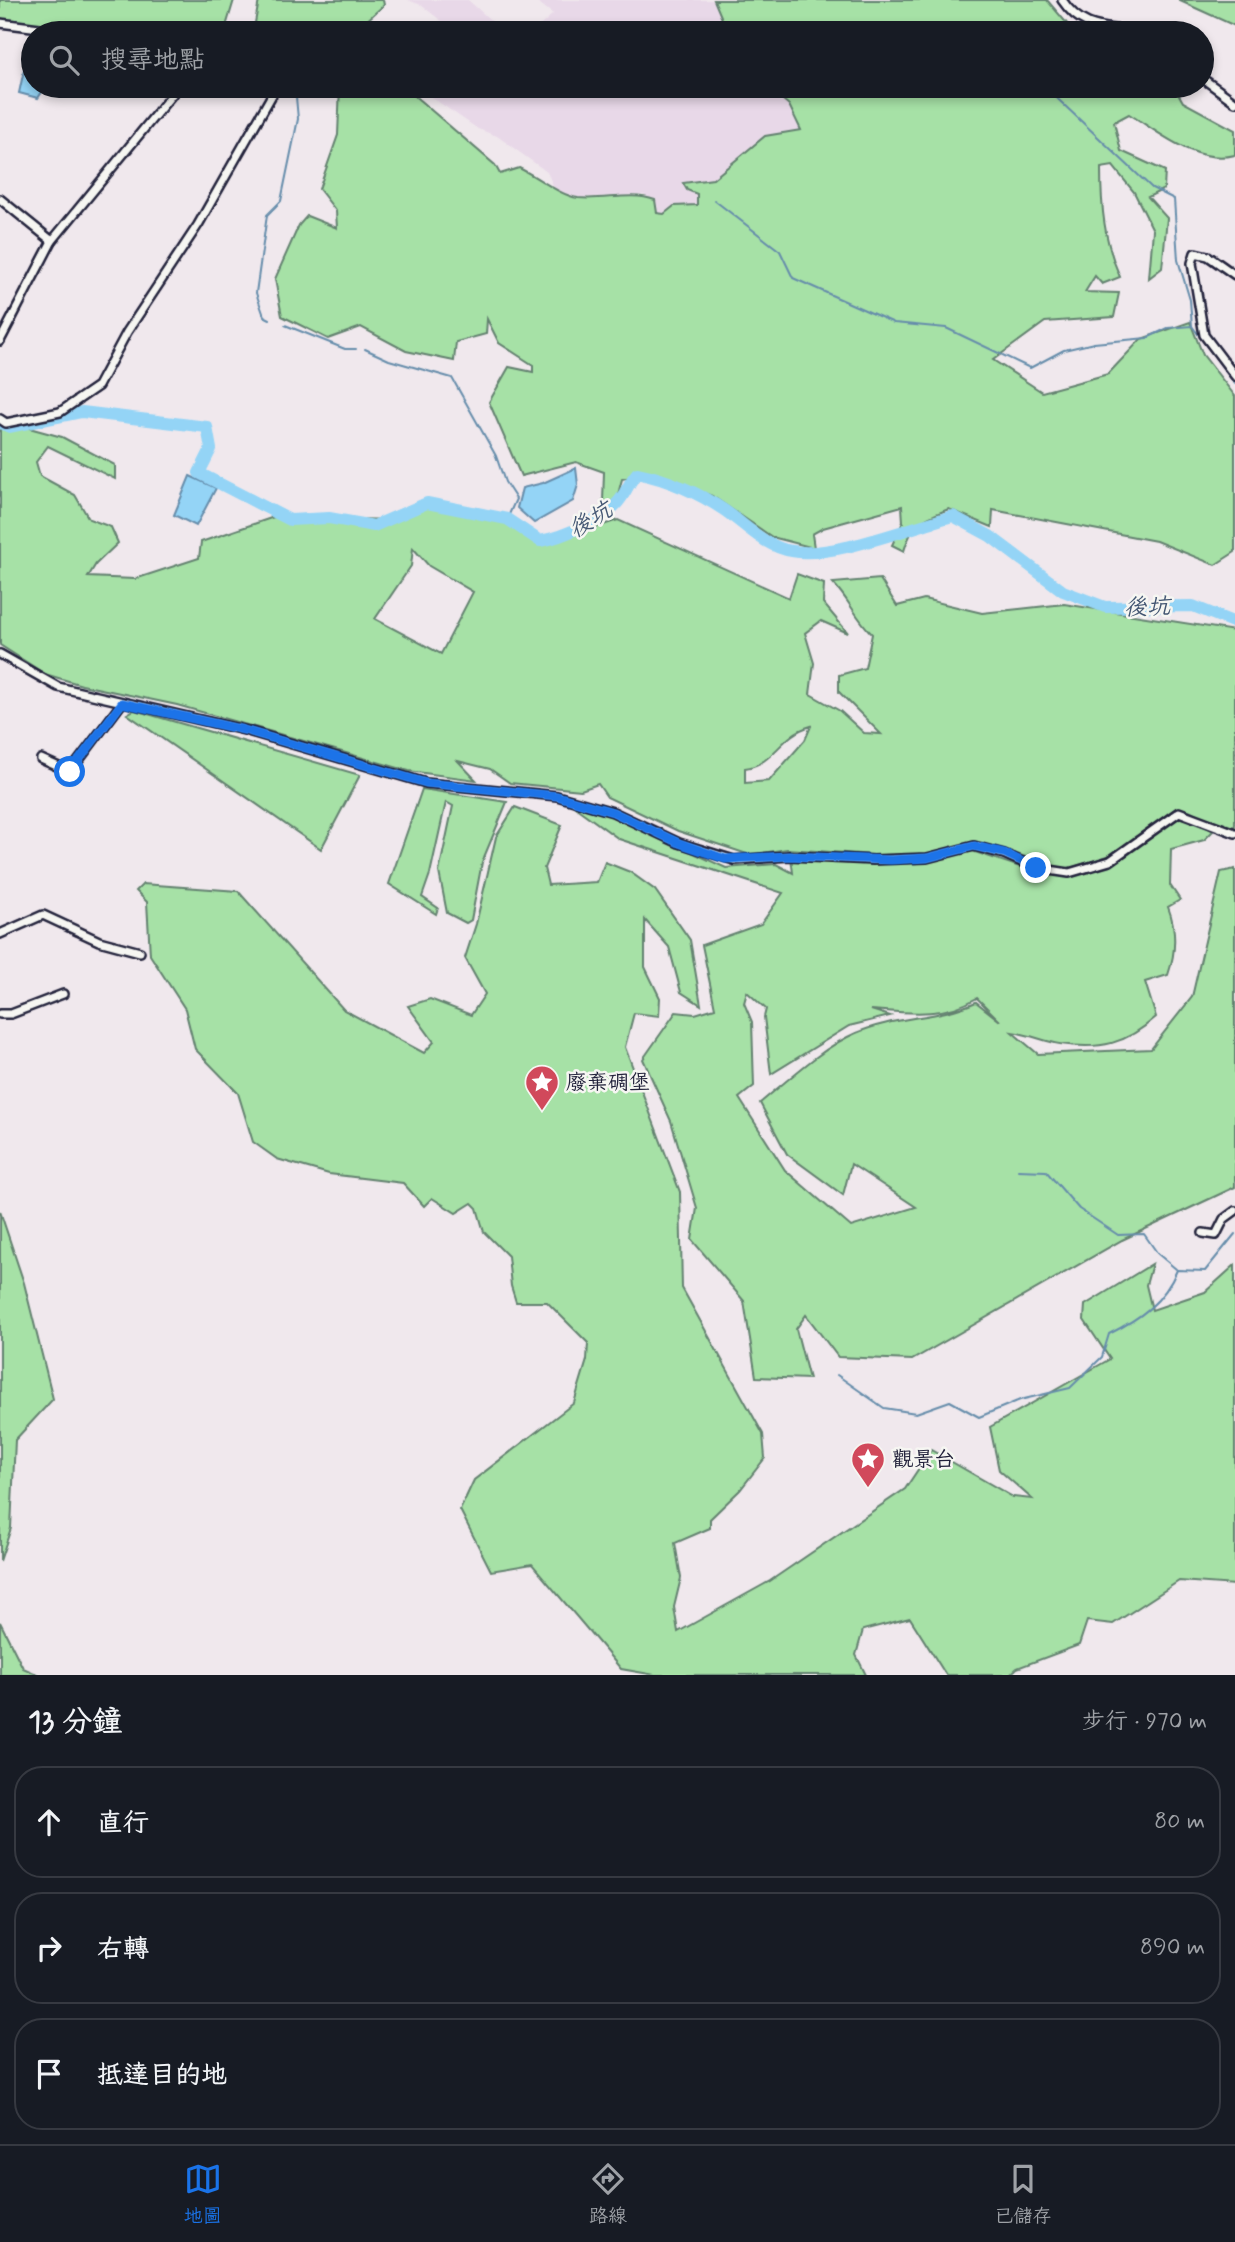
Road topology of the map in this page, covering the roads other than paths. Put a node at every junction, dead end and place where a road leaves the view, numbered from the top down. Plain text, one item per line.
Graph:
1 (1062, 0) edge
2 (1086, 21) edge
3 (0, 23) edge
4 (21, 26) edge
5 (1214, 87) edge
6 (169, 98) edge
7 (270, 98) edge
8 (1235, 102) edge
9 (0, 198) edge
10 (52, 241) junction
11 (1235, 275) edge
12 (0, 341) edge
13 (1235, 376) edge
14 (0, 419) edge
15 (0, 654) edge
16 (122, 703) junction
17 (41, 759) dead end
18 (1235, 833) edge
19 (0, 934) edge
20 (141, 952) dead end
21 (64, 994) dead end
22 (0, 1014) edge
23 (1235, 1211) edge
24 (1203, 1233) dead end

1 - 2 street
3 - 4 street
5 - 8 street
6 - 10 street
7 - 14 street
9 - 10 street
10 - 12 street
11 - 13 street
15 - 16 street
16 - 17 street
16 - 18 street
19 - 20 street
21 - 22 street
23 - 24 street

